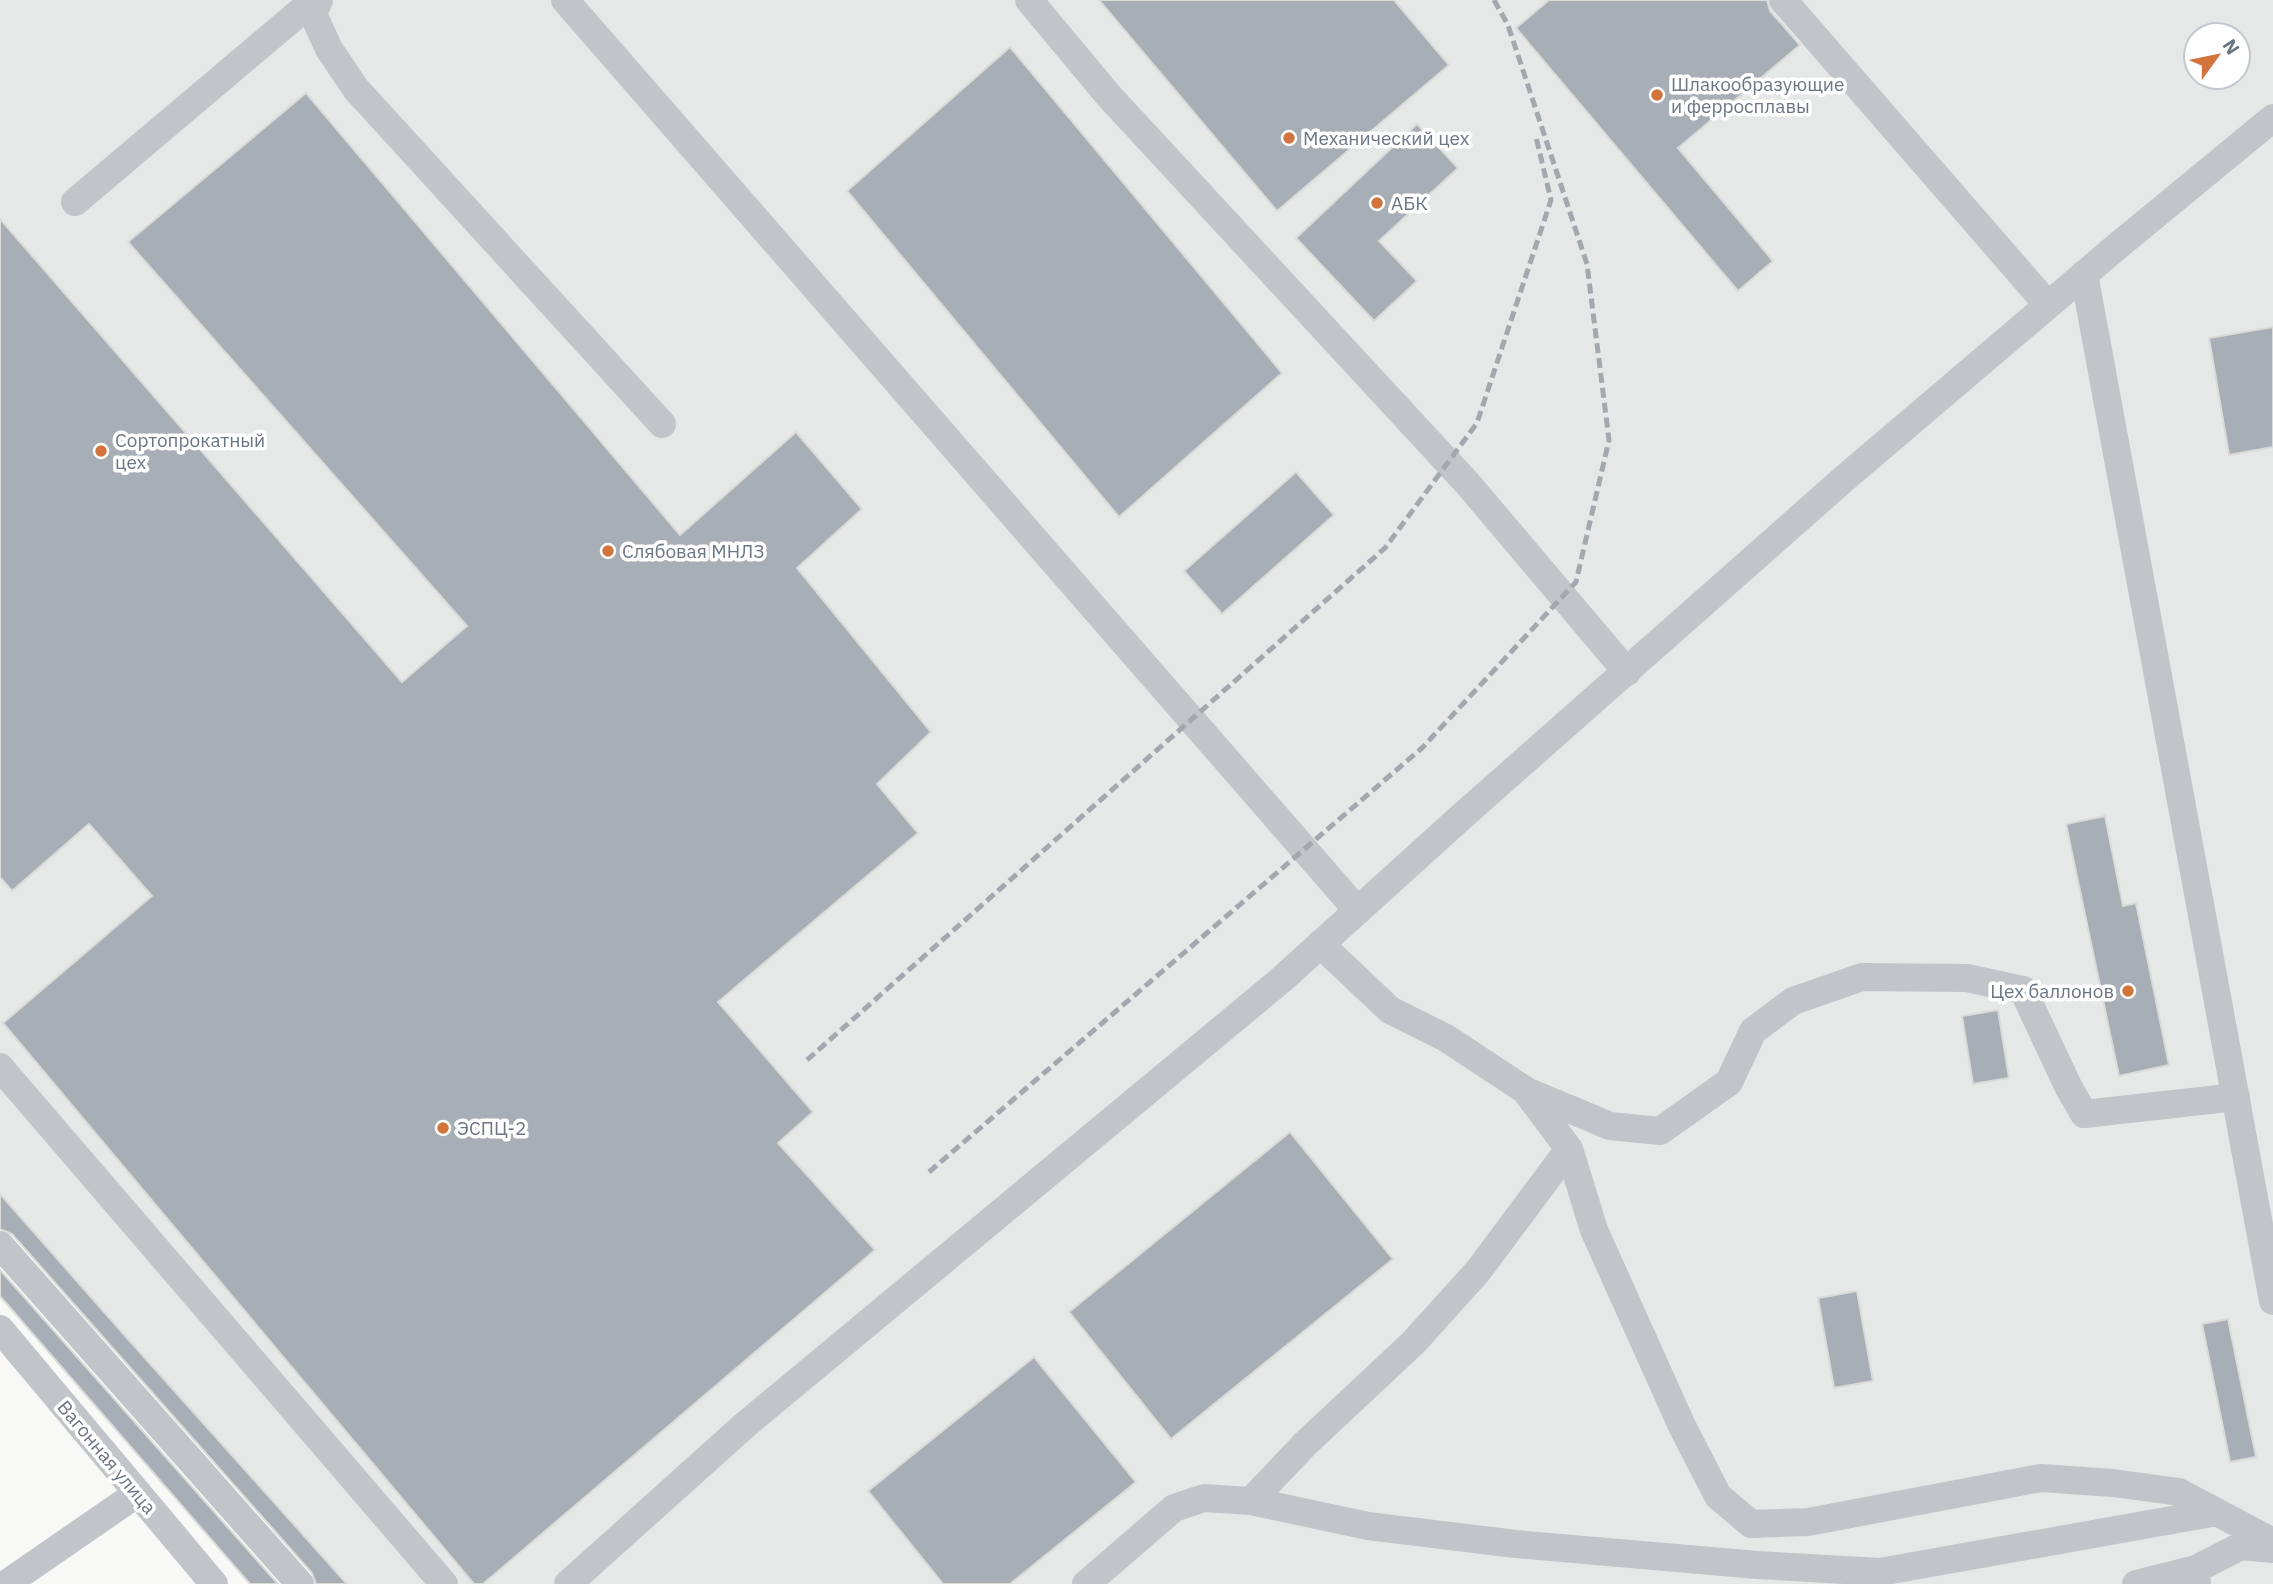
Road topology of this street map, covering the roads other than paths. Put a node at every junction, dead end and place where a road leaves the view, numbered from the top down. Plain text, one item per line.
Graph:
1 (317, 0) edge
2 (565, 0) edge
3 (1030, 0) edge
4 (1783, 0) edge
5 (2273, 118) edge
6 (75, 202) dead end
7 (2084, 274) junction
8 (2048, 305) junction
9 (662, 425) dead end
10 (1627, 672) junction
11 (1357, 911) junction
12 (1320, 944) junction
13 (0, 1067) edge
14 (1525, 1090) junction
15 (2236, 1097) junction
16 (1569, 1149) junction
17 (0, 1245) edge
18 (2273, 1301) edge
19 (0, 1329) edge
20 (138, 1493) junction
21 (1251, 1501) junction
22 (2217, 1512) junction
23 (2273, 1542) edge
24 (2273, 1549) edge
25 (2196, 1576) edge
26 (6, 1584) edge
27 (214, 1584) edge
28 (300, 1584) edge
29 (444, 1584) edge
30 (568, 1584) edge
31 (1086, 1584) edge
32 (2136, 1584) edge

1 - 6 street
1 - 9 street
2 - 11 street
3 - 10 street
4 - 8 street
5 - 7 street
7 - 8 street
7 - 15 street
8 - 10 street
10 - 11 street
11 - 12 street
12 - 14 street
12 - 30 street
13 - 29 street
14 - 15 street
14 - 16 street
15 - 18 street
16 - 21 street
16 - 22 street
17 - 28 street
19 - 20 street, Вагонная улица
20 - 26 street
20 - 27 street, Вагонная улица
21 - 22 street
21 - 31 street
22 - 23 street
24 - 25 street
25 - 32 street

